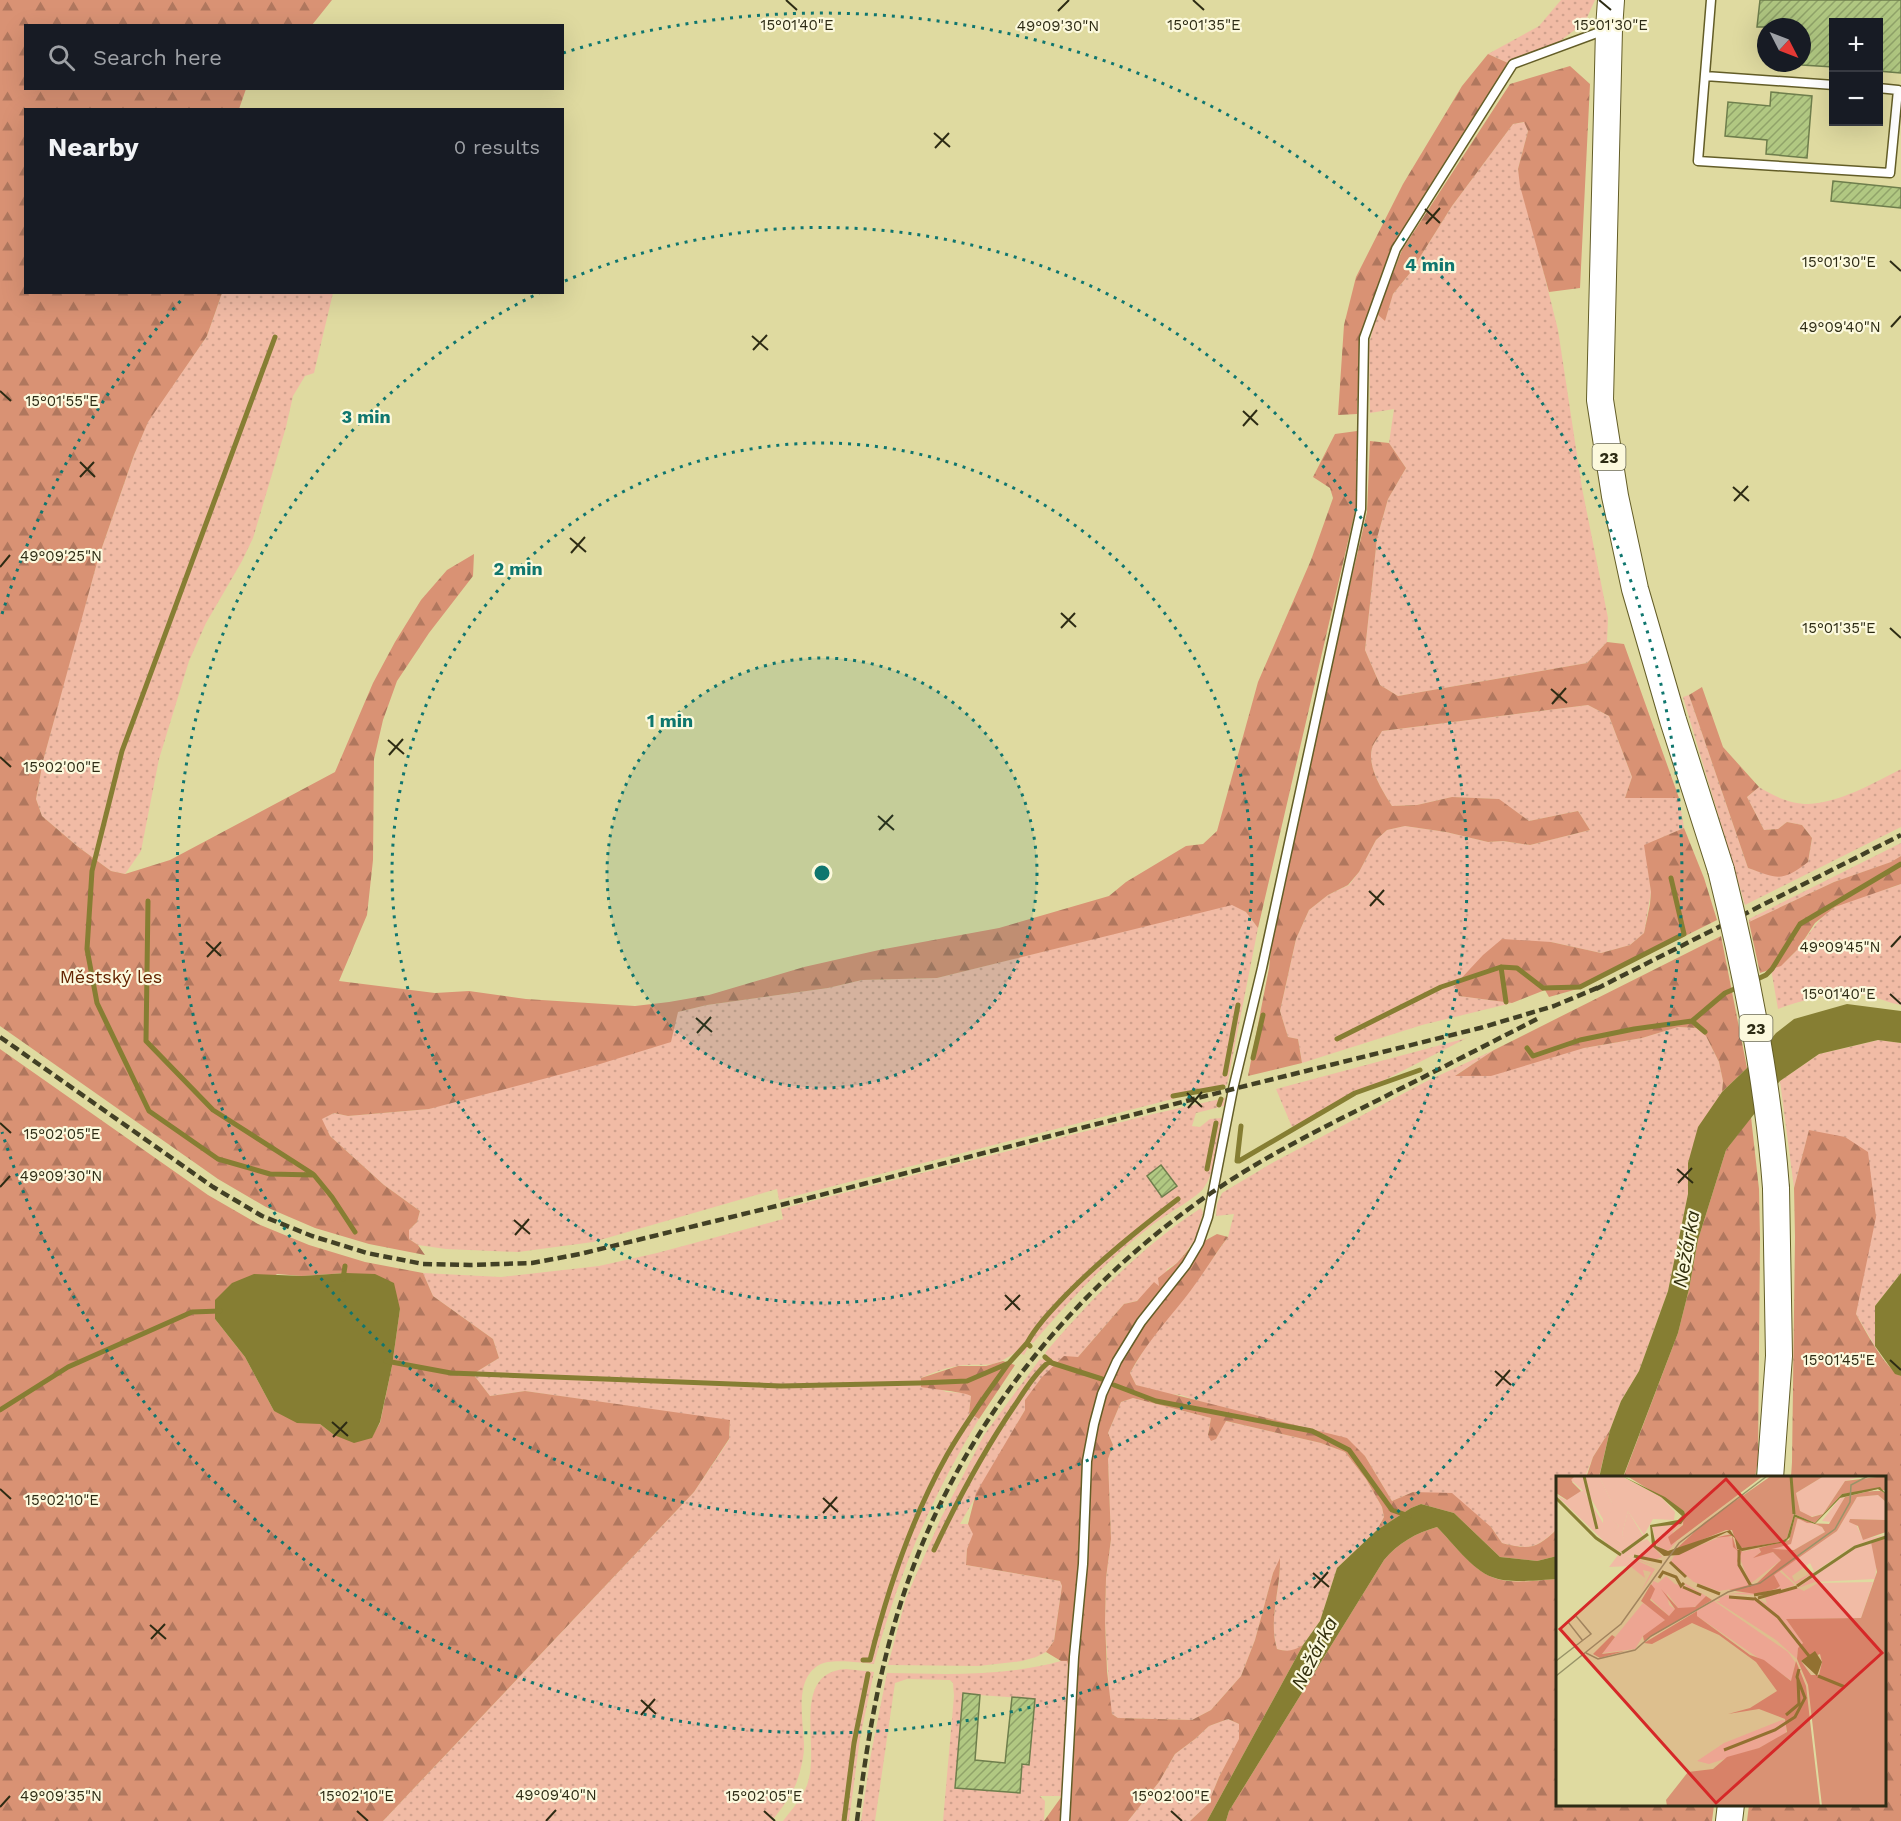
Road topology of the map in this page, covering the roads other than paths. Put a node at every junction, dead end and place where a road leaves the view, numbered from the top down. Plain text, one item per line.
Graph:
1 (1611, 0) edge
2 (1711, 0) edge
3 (1608, 29) junction
4 (1705, 76) junction
5 (1829, 85) edge
6 (1883, 88) edge
7 (1770, 1476) edge
8 (1731, 1806) edge
9 (1065, 1821) edge
10 (1729, 1821) edge

1 - 3 main road, 23
2 - 4 lane
3 - 7 main road, 23, bridge
3 - 9 lane
4 - 5 lane
4 - 6 lane
8 - 10 main road

